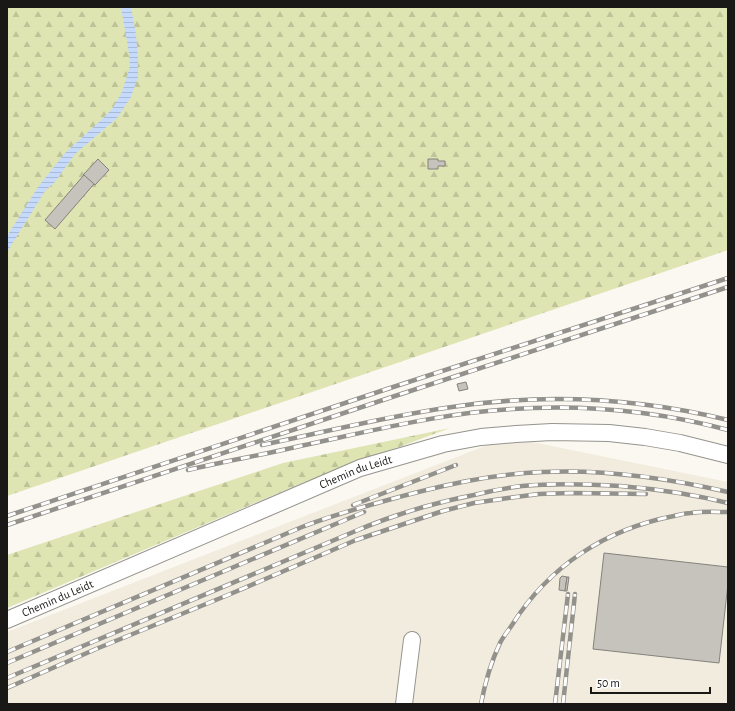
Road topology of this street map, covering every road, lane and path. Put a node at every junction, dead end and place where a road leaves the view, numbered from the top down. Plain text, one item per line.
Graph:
1 (728, 455) edge
2 (7, 620) edge
3 (412, 640) dead end
4 (404, 704) edge

1 - 2 street, Chemin du Leidt
3 - 4 street

